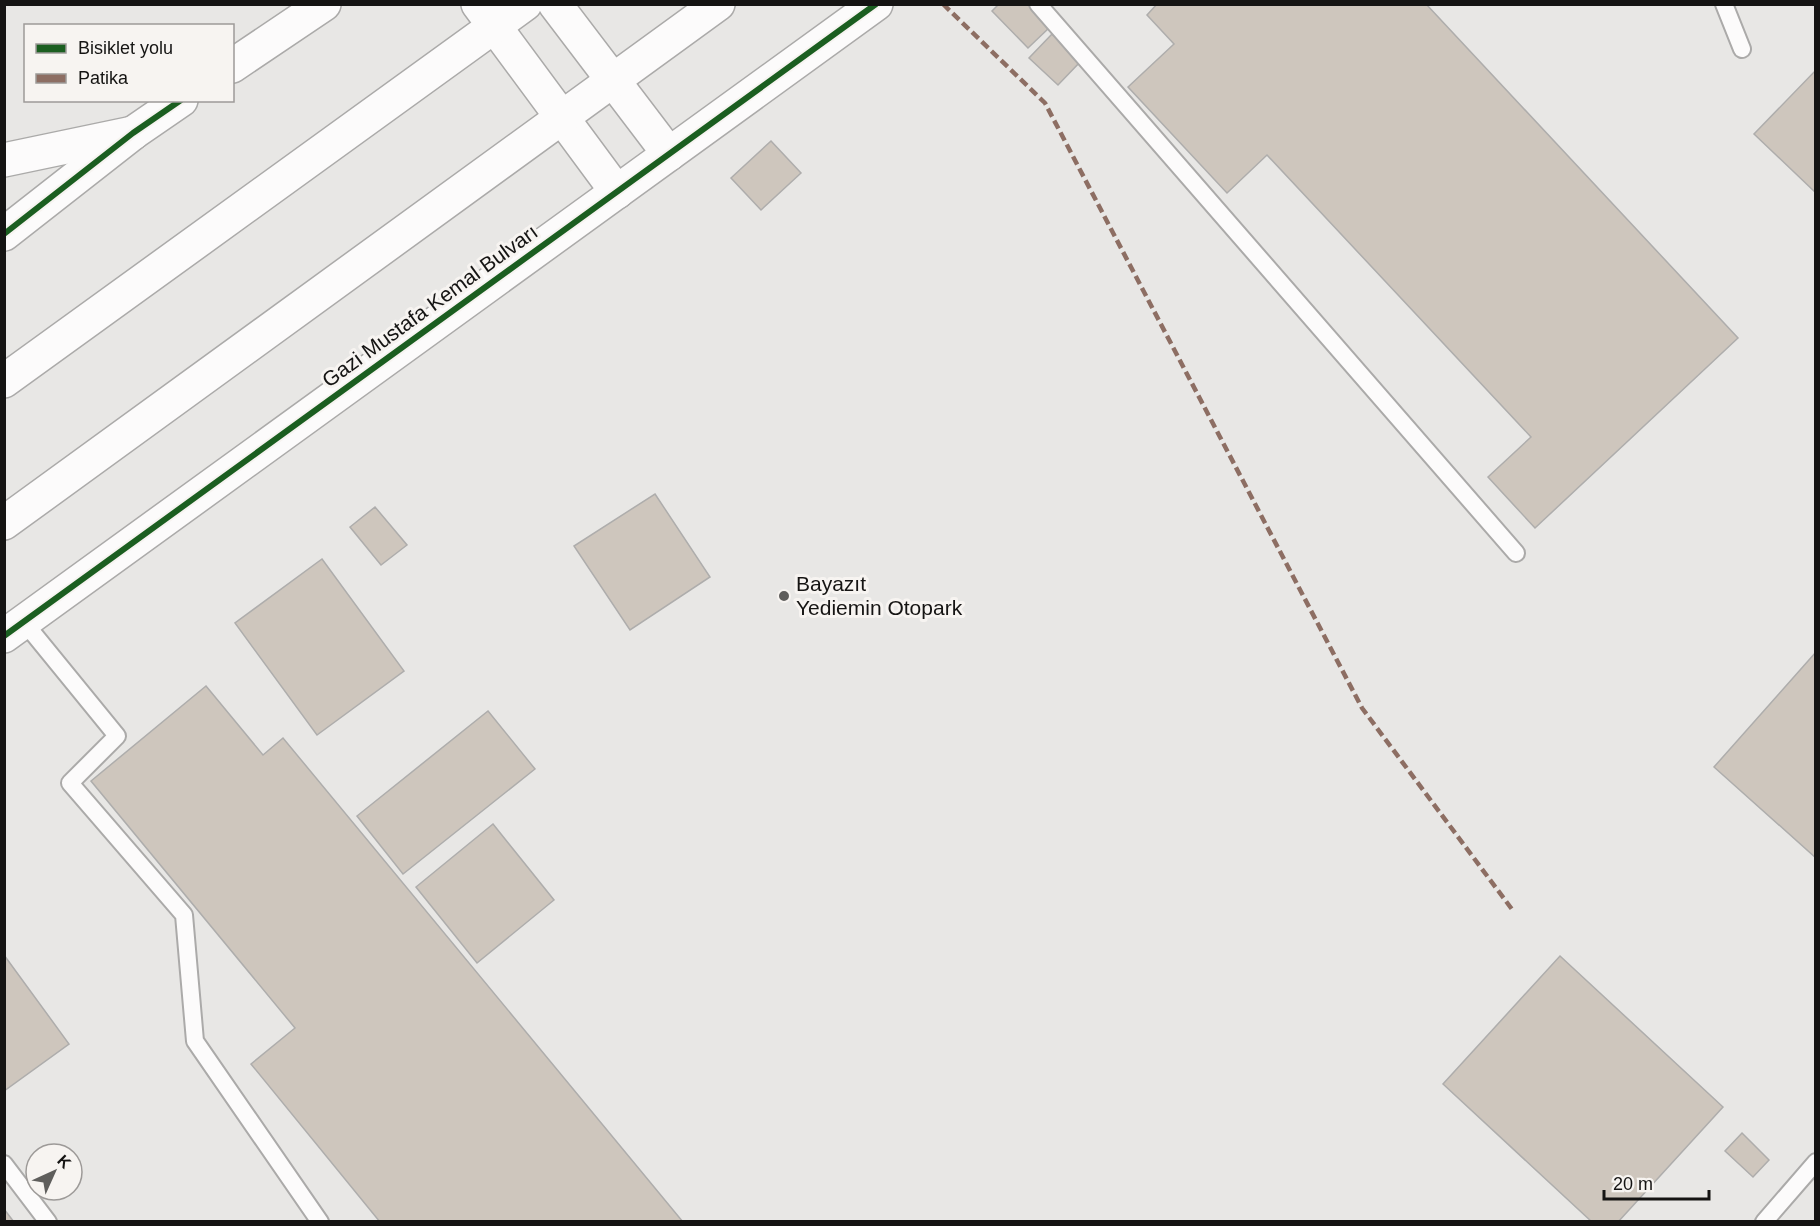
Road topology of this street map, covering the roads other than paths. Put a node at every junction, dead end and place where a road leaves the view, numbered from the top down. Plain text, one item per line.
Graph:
1 (324, 4) edge
2 (525, 4) edge
3 (555, 4) edge
4 (718, 4) edge
5 (876, 4) edge
6 (1038, 4) edge
7 (1724, 4) edge
8 (486, 16) edge
9 (1742, 49) dead end
10 (234, 65) edge
11 (614, 81) junction
12 (178, 102) edge
13 (562, 118) junction
14 (133, 132) junction
15 (669, 154) junction
16 (4, 160) edge
17 (617, 192) junction
18 (4, 234) edge
19 (4, 381) edge
20 (4, 523) edge
21 (1516, 553) dead end
22 (14, 629) edge
23 (1815, 1162) edge
24 (4, 1164) edge
25 (48, 1221) edge
26 (320, 1221) edge
27 (1764, 1221) edge

1 - 10 main road
2 - 8 main road
3 - 11 main road
4 - 11 main road
5 - 15 main road, Gazi Mustafa Kemal Bulvarı
6 - 21 lane
7 - 9 lane
8 - 13 main road
8 - 19 main road
11 - 13 main road
11 - 15 main road
12 - 14 main road
13 - 17 main road
13 - 20 main road
14 - 16 main road
14 - 18 main road
15 - 17 main road, Gazi Mustafa Kemal Bulvarı
17 - 22 main road, Gazi Mustafa Kemal Bulvarı
22 - 26 lane
23 - 27 lane
24 - 25 lane

